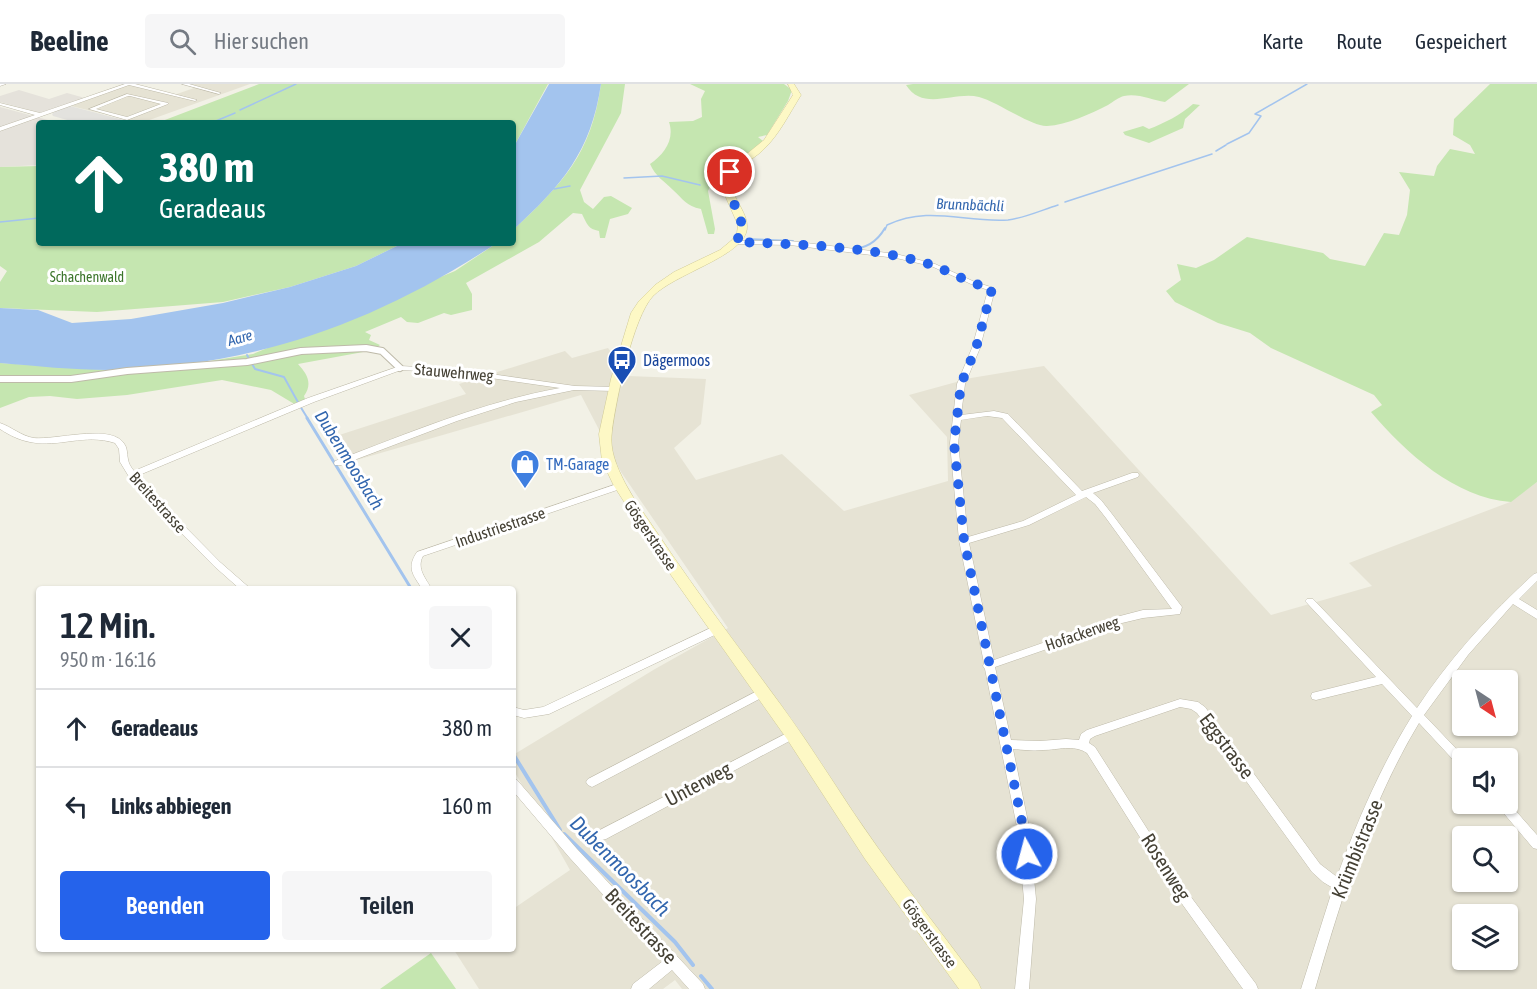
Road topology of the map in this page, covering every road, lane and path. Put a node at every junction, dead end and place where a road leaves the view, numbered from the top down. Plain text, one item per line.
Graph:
1 (129, 84) edge
2 (184, 84) edge
3 (205, 84) edge
4 (791, 84) edge
5 (196, 87) junction
6 (219, 93) dead end
7 (98, 95) junction
8 (174, 95) junction
9 (116, 99) junction
10 (195, 100) dead end
11 (0, 104) edge
12 (40, 115) junction
13 (0, 129) edge
14 (736, 242) junction
15 (400, 368) junction
16 (0, 380) edge
17 (575, 388) junction
18 (615, 389) junction
19 (956, 418) junction
20 (0, 425) edge
21 (338, 463) dead end
22 (132, 475) junction
23 (1135, 475) dead end
24 (620, 486) junction
25 (1084, 495) junction
26 (965, 541) junction
27 (1537, 576) edge
28 (244, 586) edge
29 (425, 586) edge
30 (1512, 600) junction
31 (1310, 601) dead end
32 (1537, 615) edge
33 (717, 629) junction
34 (988, 666) junction
35 (1384, 678) junction
36 (763, 692) junction
37 (1316, 696) dead end
38 (516, 712) edge
39 (1419, 714) junction
40 (793, 734) junction
41 (1007, 744) junction
42 (1083, 745) junction
43 (1452, 751) edge
44 (592, 782) dead end
45 (516, 787) edge
46 (1511, 814) edge
47 (602, 835) dead end
48 (1537, 844) edge
49 (1340, 885) junction
50 (673, 961) junction
51 (638, 989) edge
52 (698, 989) edge
53 (971, 989) edge
54 (1022, 989) edge
55 (1251, 989) edge
56 (1308, 989) edge

1 - 7 street
1 - 8 street
2 - 5 street
3 - 5 street
4 - 14 main road
5 - 6 street
5 - 8 street
7 - 9 street
7 - 12 street
8 - 10 street
9 - 9 street
11 - 12 street
12 - 13 street
14 - 18 main road, Gösgerstrasse
14 - 19 street
15 - 16 street
15 - 17 street, Stauwehrweg
15 - 22 street, Stauwehrweg
17 - 18 street, Stauwehrweg
17 - 21 street
18 - 24 main road, Gösgerstrasse
19 - 25 street
19 - 26 street
20 - 22 street, Breitestrasse
22 - 28 street, Breitestrasse
23 - 25 street
24 - 29 street, Industriestrasse
24 - 33 main road, Gösgerstrasse
25 - 26 street
25 - 34 street, Hofackerweg
26 - 34 street
27 - 30 street, Krümbistrasse
30 - 32 street
30 - 39 street, Krümbistrasse
31 - 35 street
33 - 36 main road, Gösgerstrasse
33 - 38 street
34 - 41 street
35 - 37 street
35 - 39 street
36 - 40 main road, Gösgerstrasse
36 - 44 street
39 - 43 street
39 - 49 street, Krümbistrasse
40 - 47 street, Unterweg
40 - 53 main road, Gösgerstrasse
41 - 42 street
41 - 54 street
42 - 49 street, Eggstrasse
42 - 55 street, Rosenweg
45 - 50 street, Breitestrasse
46 - 48 street
49 - 56 street, Krümbistrasse
50 - 51 street
50 - 52 street, Breitestrasse

